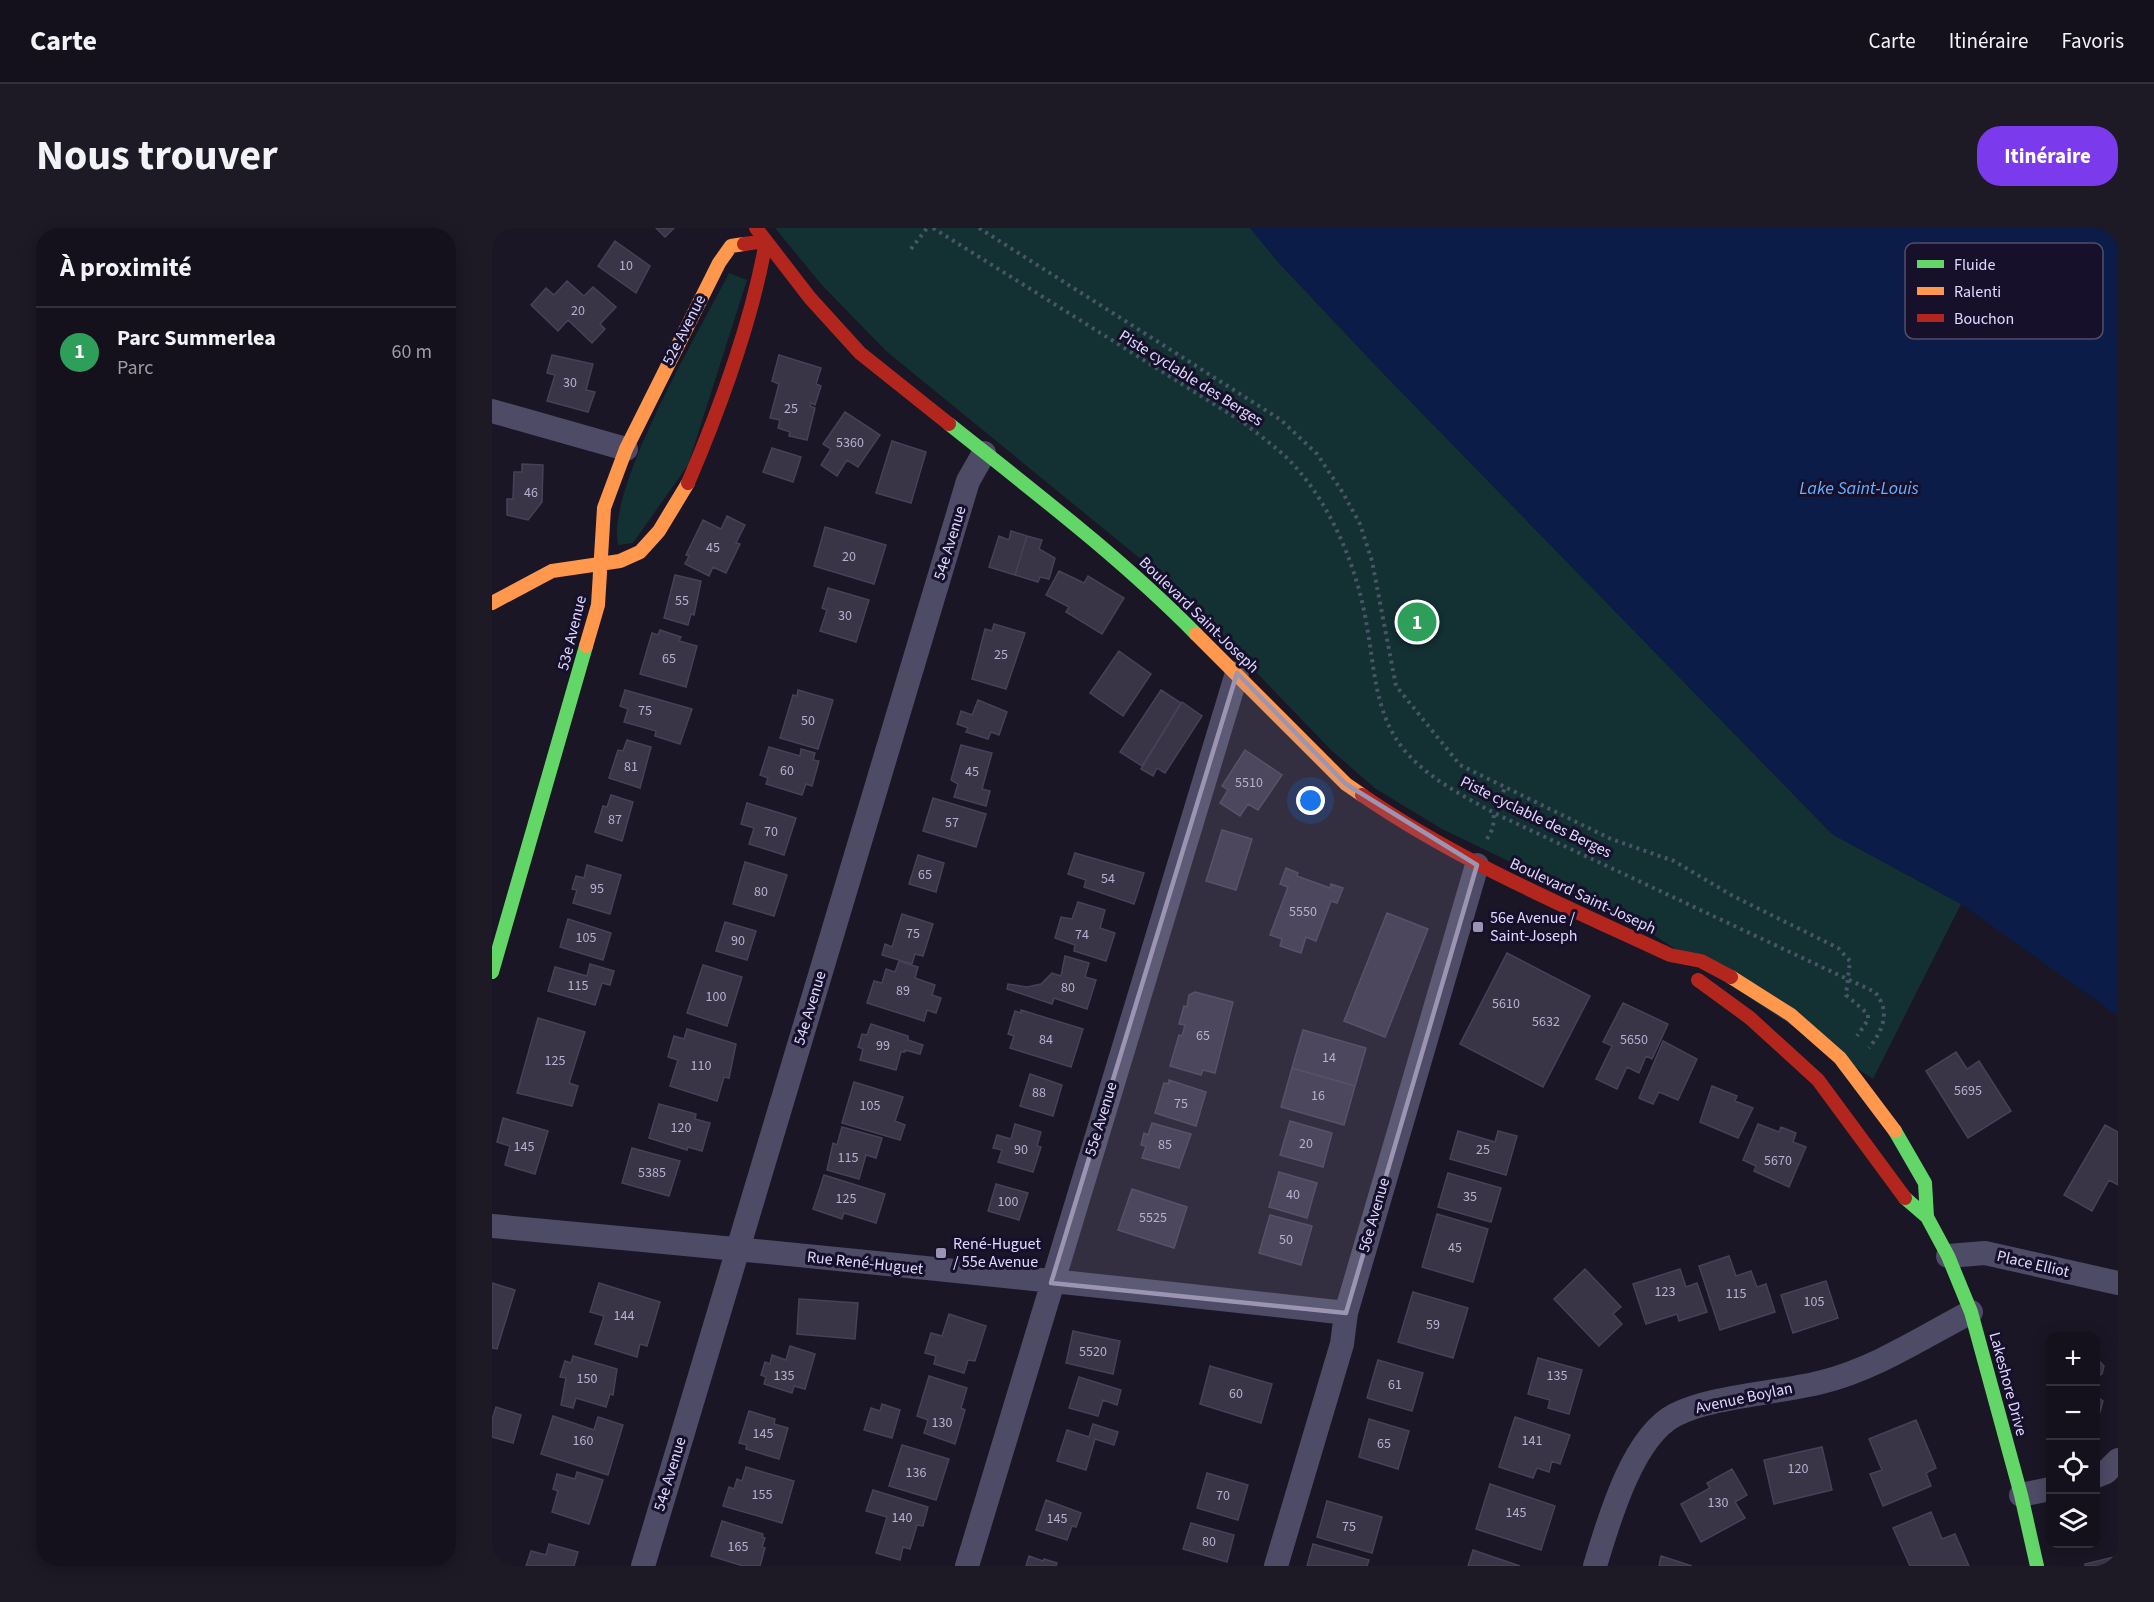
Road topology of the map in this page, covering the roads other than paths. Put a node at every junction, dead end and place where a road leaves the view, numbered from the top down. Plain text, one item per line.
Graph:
1 (756, 228) edge
2 (766, 242) junction
3 (492, 411) edge
4 (626, 449) junction
5 (984, 453) junction
6 (600, 562) junction
7 (492, 603) edge
8 (1237, 673) junction
9 (1480, 857) junction
10 (1670, 955) junction
11 (492, 972) edge
12 (1860, 1084) joint
13 (1845, 1112) joint
14 (1927, 1217) junction
15 (492, 1226) edge
16 (738, 1249) junction
17 (1948, 1256) junction
18 (1051, 1283) junction
19 (2118, 1283) edge
20 (1971, 1312) junction
21 (1346, 1313) junction
22 (2118, 1460) edge
23 (2100, 1474) edge
24 (2046, 1490) edge
25 (2021, 1495) junction
26 (643, 1566) edge
27 (967, 1566) edge
28 (1276, 1566) edge
29 (1595, 1566) edge
30 (2037, 1566) edge

1 - 2 street, Boulevard Saint-Joseph
2 - 4 street, 52e Avenue
2 - 5 street, Boulevard Saint-Joseph
2 - 6 street
3 - 4 street
4 - 6 street, 52e Avenue
5 - 8 street, Boulevard Saint-Joseph
5 - 16 street, 54e Avenue
6 - 7 street
6 - 11 street, 53e Avenue
8 - 9 street, Boulevard Saint-Joseph
8 - 18 street, 55e Avenue
9 - 10 street, Boulevard Saint-Joseph
9 - 21 street, 56e Avenue
10 - 12 street, Boulevard Saint-Joseph
10 - 13 street, Boulevard Saint-Joseph
12 - 14 street, Lakeshore Drive
13 - 14 street, Lakeshore Drive
14 - 17 street, Lakeshore Drive
15 - 16 street, Rue René-Huguet
16 - 18 street, Rue René-Huguet
16 - 26 street, 54e Avenue
17 - 19 street, Place Elliot
17 - 20 street, Lakeshore Drive
18 - 21 street, Rue René-Huguet
18 - 27 street, 55e Avenue
20 - 25 street, Lakeshore Drive
20 - 29 street, Avenue Boylan
21 - 28 street, 56e Avenue
22 - 23 street
24 - 25 street
25 - 30 street, Lakeshore Drive

